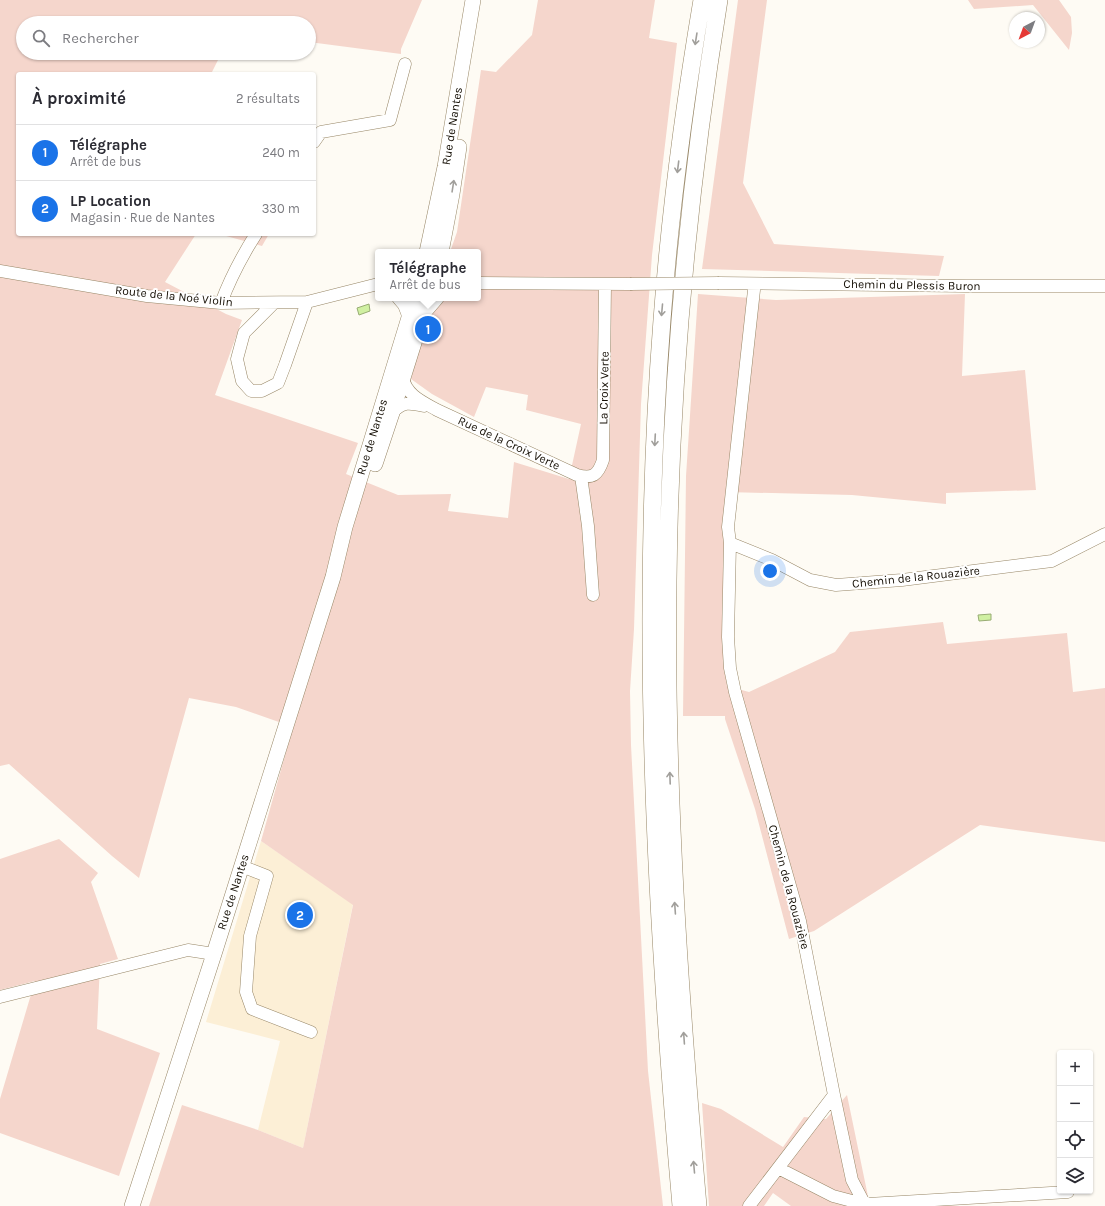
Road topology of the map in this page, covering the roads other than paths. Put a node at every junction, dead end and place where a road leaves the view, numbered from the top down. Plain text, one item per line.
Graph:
1 (473, 0) edge
2 (702, 0) edge
3 (719, 0) edge
4 (405, 64) dead end
5 (316, 139) edge
6 (255, 236) edge
7 (432, 249) edge
8 (432, 249) edge
9 (0, 271) edge
10 (481, 283) edge
11 (605, 284) junction
12 (753, 284) junction
13 (375, 286) edge
14 (1105, 286) edge
15 (401, 301) edge
16 (415, 301) edge
17 (420, 301) edge
18 (426, 301) edge
19 (435, 301) edge
20 (307, 302) junction
21 (221, 303) junction
22 (274, 303) junction
23 (412, 322) junction
24 (400, 386) junction
25 (413, 400) junction
26 (387, 411) junction
27 (582, 476) junction
28 (1105, 534) edge
29 (730, 543) junction
30 (593, 595) dead end
31 (241, 866) junction
32 (214, 954) junction
33 (0, 997) edge
34 (311, 1032) dead end
35 (834, 1095) junction
36 (778, 1168) junction
37 (1057, 1193) edge
38 (868, 1204) junction
39 (132, 1206) edge
40 (681, 1206) edge
41 (698, 1206) edge
42 (749, 1206) edge

1 - 7 main road, Rue de Nantes
8 -> 1 main road
2 -> 40 highway
41 -> 3 highway
4 - 5 street
6 - 21 street
9 - 21 street, Route de la Noé Violin
10 - 11 street
11 - 12 street, Chemin du Plessis Buron, bridge
11 - 27 street, La Croix Verte
12 - 14 street, Chemin du Plessis Buron
12 - 29 street, Chemin de la Rouazière
13 - 20 street, Route de la Noé Violin
15 - 23 street
16 - 23 main road, Rue de Nantes
17 - 24 main road
18 - 23 main road
19 - 23 street
20 - 22 street, Route de la Noé Violin
20 - 22 street
21 - 22 street, Route de la Noé Violin
23 - 24 main road, Rue de Nantes
23 - 24 main road
23 - 26 main road, Rue de Nantes
24 - 25 street, Rue de la Croix Verte
24 - 25 street
24 - 26 main road, Rue de Nantes
25 - 26 street
25 - 27 street, Rue de la Croix Verte
26 - 31 main road, Rue de Nantes
27 - 30 street
28 - 29 street, Chemin de la Rouazière
29 - 35 street, Chemin de la Rouazière
31 - 32 main road, Rue de Nantes
31 - 34 street
32 - 33 street
32 - 39 main road, Rue de Nantes
35 - 36 street
35 - 38 street, Chemin de la Rouazière
36 - 38 street
36 - 42 street
37 - 38 street

